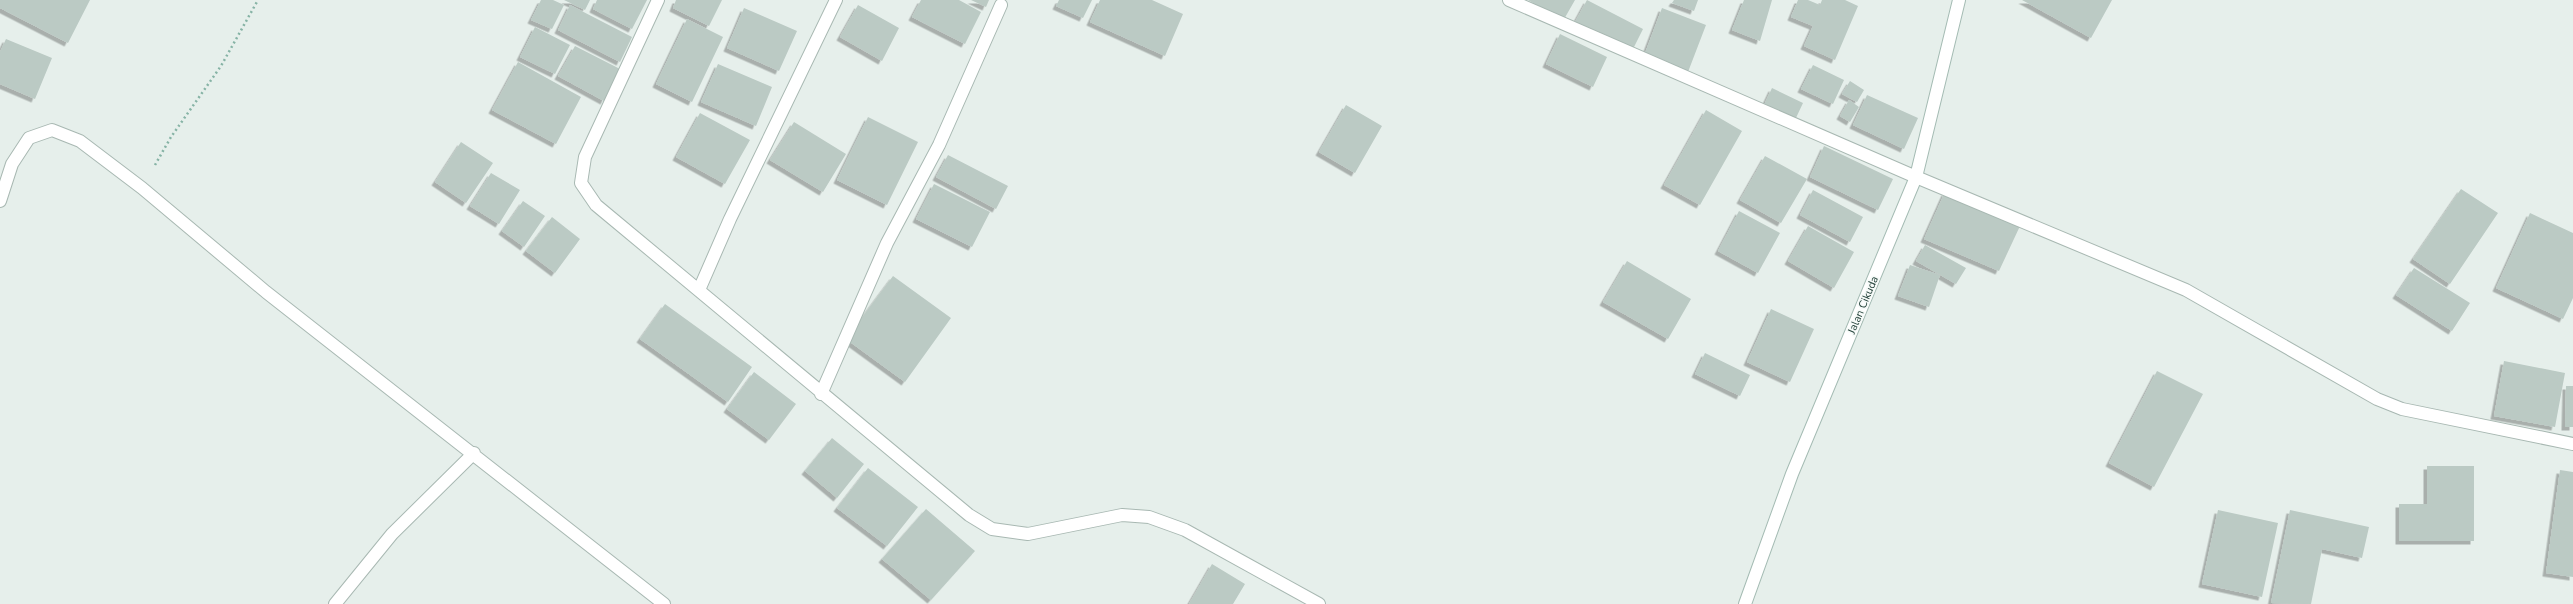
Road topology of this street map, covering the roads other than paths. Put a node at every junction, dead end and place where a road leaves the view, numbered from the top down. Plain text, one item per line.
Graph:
1 (658, 0) edge
2 (836, 0) edge
3 (1509, 0) edge
4 (1959, 0) edge
5 (1001, 5) dead end
6 (1916, 177) junction
7 (0, 201) edge
8 (699, 290) junction
9 (822, 394) junction
10 (2573, 444) edge
11 (474, 453) junction
12 (335, 604) edge
13 (664, 604) edge
14 (1320, 604) edge
15 (1745, 604) edge

1 - 8 street
2 - 8 street
3 - 6 street
4 - 6 street, Jalan Cikuda
5 - 9 street
6 - 10 street
6 - 15 street, Jalan Cikuda
7 - 11 street
8 - 9 street
9 - 14 street
11 - 12 street
11 - 13 street

